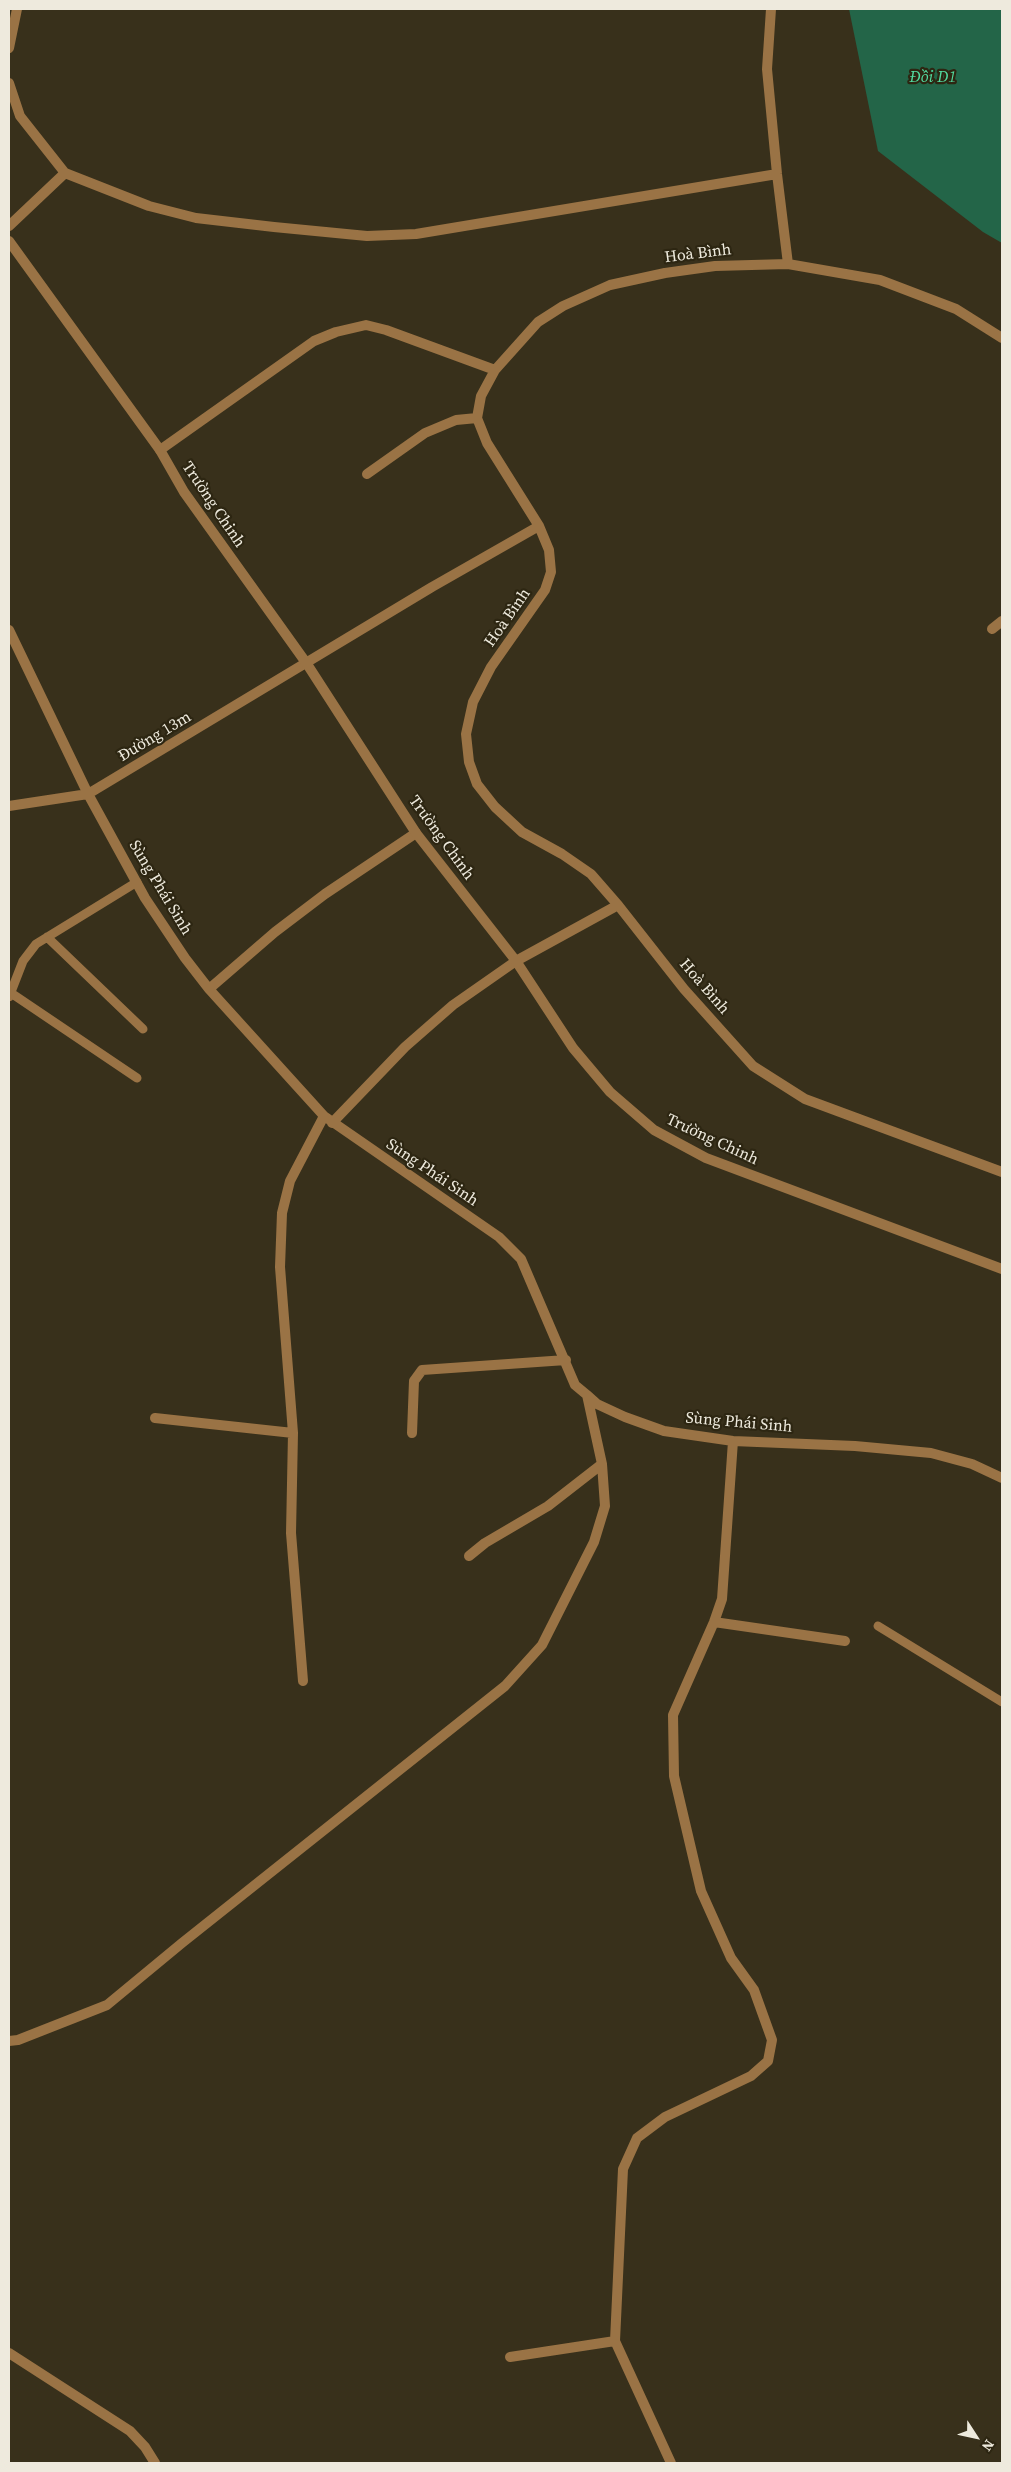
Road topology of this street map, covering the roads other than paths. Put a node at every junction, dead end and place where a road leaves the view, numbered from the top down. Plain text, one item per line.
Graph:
1 (16, 9) edge
2 (771, 9) edge
3 (9, 48) edge
4 (9, 83) edge
5 (65, 173) junction
6 (776, 174) junction
7 (9, 226) edge
8 (9, 241) edge
9 (788, 264) junction
10 (1002, 338) edge
11 (495, 370) junction
12 (477, 418) junction
13 (160, 450) junction
14 (367, 474) dead end
15 (539, 526) junction
16 (1002, 621) edge
17 (992, 629) dead end
18 (9, 630) edge
19 (307, 664) junction
20 (88, 794) junction
21 (9, 806) edge
22 (416, 833) junction
23 (137, 882) junction
24 (618, 905) junction
25 (47, 937) junction
26 (516, 961) junction
27 (209, 989) junction
28 (10, 995) edge
29 (143, 1029) dead end
30 (137, 1078) dead end
31 (328, 1120) junction
32 (1002, 1172) edge
33 (1002, 1269) edge
34 (566, 1360) junction
35 (587, 1395) junction
36 (155, 1418) dead end
37 (293, 1433) junction
38 (412, 1433) dead end
39 (733, 1441) junction
40 (602, 1464) junction
41 (1002, 1478) edge
42 (468, 1556) dead end
43 (714, 1622) junction
44 (878, 1626) dead end
45 (845, 1641) dead end
46 (303, 1681) dead end
47 (1002, 1702) edge
48 (9, 2042) edge
49 (615, 2341) junction
50 (9, 2353) edge
51 (510, 2357) dead end
52 (155, 2463) edge
53 (671, 2463) edge

1 - 3 street
2 - 6 street
4 - 5 street
5 - 6 street
5 - 7 street
6 - 9 street
8 - 13 street, Trường Chinh
9 - 10 street, Hoà Bình
9 - 11 street, Hoà Bình
11 - 12 street, Hoà Bình
11 - 13 street
12 - 14 street
12 - 15 street, Hoà Bình
13 - 19 street, Trường Chinh
15 - 19 street, Đường 13m
15 - 24 street, Hoà Bình
16 - 17 street
18 - 20 street, Sùng Phái Sinh
19 - 20 street, Đường 13m
19 - 22 street, Trường Chinh
20 - 21 street, Đường 13m
20 - 23 street, Sùng Phái Sinh
22 - 26 street, Trường Chinh
22 - 27 street
23 - 25 lane
23 - 27 street, Sùng Phái Sinh
24 - 26 street
24 - 32 street, Hoà Bình
25 - 28 lane
25 - 29 lane
26 - 31 street
26 - 33 street, Trường Chinh
27 - 31 street, Sùng Phái Sinh
28 - 30 lane
31 - 34 street, Sùng Phái Sinh
31 - 37 street
34 - 35 street, Sùng Phái Sinh
34 - 38 street
35 - 39 street, Sùng Phái Sinh
35 - 40 street
36 - 37 street
37 - 46 street
39 - 41 street, Sùng Phái Sinh
39 - 43 street
40 - 42 street
40 - 48 street
43 - 45 street
43 - 49 street
44 - 47 lane
49 - 51 street
49 - 53 street
50 - 52 street

